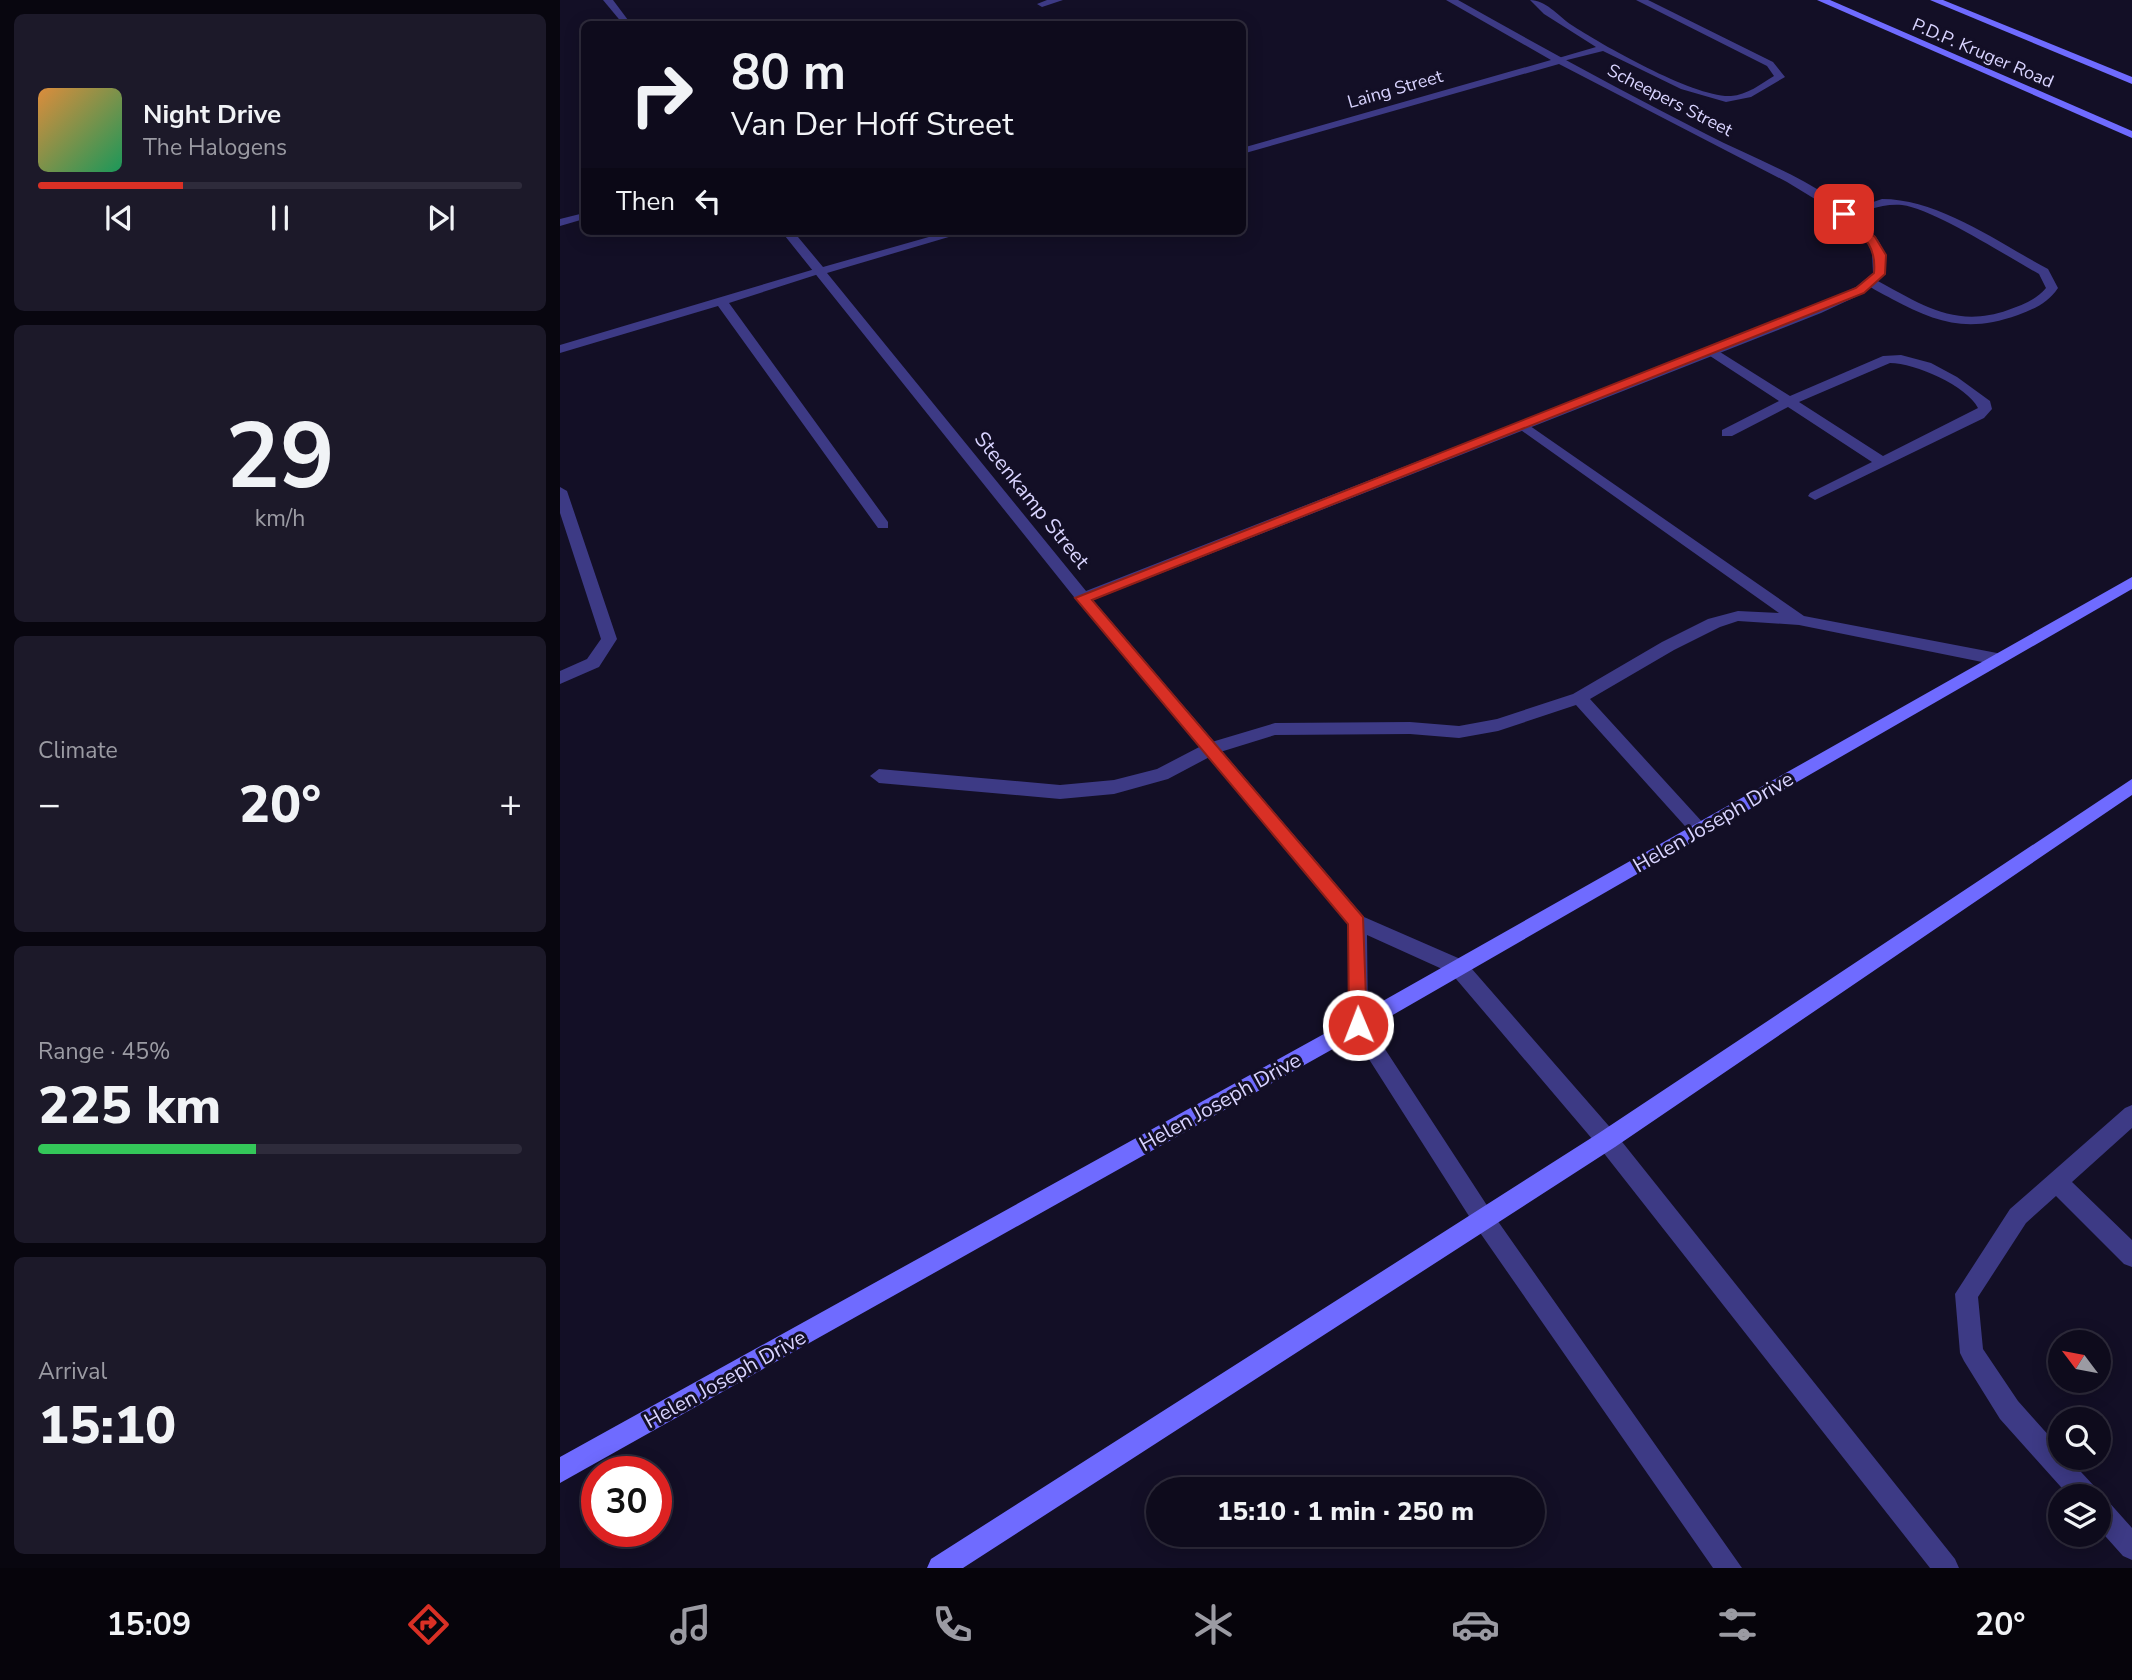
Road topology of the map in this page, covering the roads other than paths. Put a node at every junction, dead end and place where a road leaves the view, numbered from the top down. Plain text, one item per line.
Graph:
1 (608, 0) edge
2 (1058, 0) edge
3 (1451, 0) edge
4 (1535, 0) edge
5 (1641, 0) edge
6 (1822, 0) edge
7 (1935, 0) edge
8 (1042, 4) dead end
9 (625, 21) edge
10 (1604, 48) junction
11 (1558, 61) junction
12 (2132, 81) edge
13 (2132, 135) edge
14 (1246, 150) edge
15 (1844, 214) junction
16 (581, 217) edge
17 (560, 223) edge
18 (790, 235) edge
19 (949, 235) edge
20 (819, 272) junction
21 (1870, 282) junction
22 (721, 301) junction
23 (560, 349) edge
24 (1712, 351) junction
25 (1789, 401) junction
26 (1523, 425) junction
27 (1727, 433) dead end
28 (1882, 462) junction
29 (560, 491) edge
30 (1815, 496) dead end
31 (883, 525) dead end
32 (2132, 582) edge
33 (1083, 598) junction
34 (1799, 620) junction
35 (1997, 659) junction
36 (560, 678) edge
37 (1579, 698) junction
38 (1211, 748) junction
39 (879, 776) dead end
40 (2132, 786) edge
41 (1699, 830) junction
42 (1357, 922) junction
43 (1458, 967) junction
44 (1358, 1025) junction
45 (2132, 1115) edge
46 (1607, 1140) junction
47 (2057, 1181) junction
48 (1482, 1217) junction
49 (2132, 1256) edge
50 (560, 1471) edge
51 (2075, 1484) edge
52 (2111, 1524) edge
53 (2132, 1547) edge
54 (940, 1568) edge
55 (1729, 1568) edge
56 (1946, 1568) edge

1 - 9 street
2 - 8 street
3 - 11 street, Scheepers Street
4 - 10 street
5 - 10 street
6 - 13 street, P.D.P. Kruger Road
7 - 12 street, P.D.P. Kruger Road
10 - 11 street, Laing Street
11 - 14 street, Laing Street
11 - 15 street, Scheepers Street
15 - 21 street, Scheepers Street
15 - 21 street
16 - 17 street
18 - 20 street, Steenkamp Street
19 - 20 street
20 - 22 street
20 - 33 street, Steenkamp Street
21 - 24 street
22 - 23 street
22 - 31 street
24 - 25 street
24 - 26 street
25 - 27 street
25 - 28 street
25 - 28 street
26 - 33 street
26 - 34 street
28 - 30 street
29 - 36 street
32 - 35 street, Helen Joseph Drive
33 - 38 street, Steenkamp Street
34 - 35 street
34 - 37 street
35 - 41 street, Helen Joseph Drive
37 - 38 street
37 - 41 street
38 - 39 street
38 - 42 street, Steenkamp Street
40 - 46 street
41 - 43 street, Helen Joseph Drive
42 - 43 street, Steenkamp Street
42 - 44 street
43 - 44 street, Helen Joseph Drive
43 - 46 street
44 - 48 street
44 - 50 street, Helen Joseph Drive
45 - 47 street
46 - 48 street
46 - 56 street
47 - 49 street
47 - 51 street
48 - 54 street
48 - 55 street
52 - 53 street

